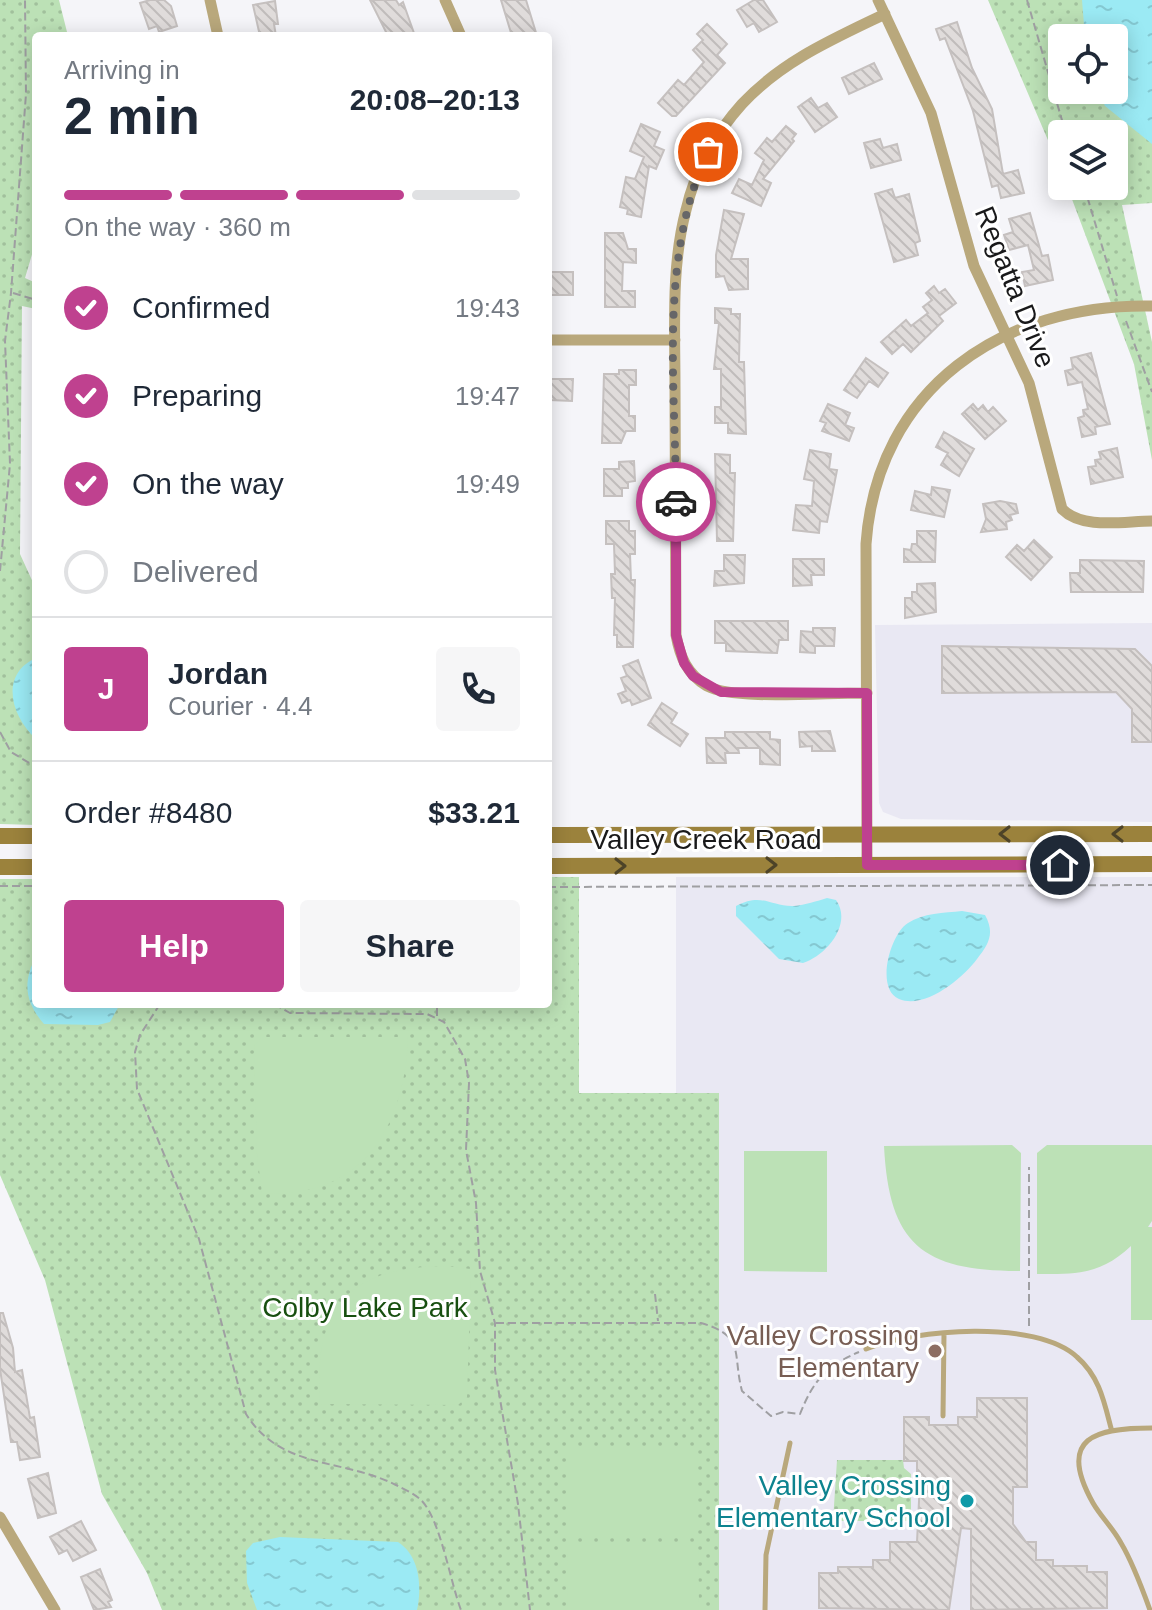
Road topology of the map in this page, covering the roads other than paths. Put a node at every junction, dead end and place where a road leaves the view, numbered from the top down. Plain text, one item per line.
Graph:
1 (210, 0) edge
2 (445, 0) edge
3 (878, 0) edge
4 (885, 14) junction
5 (217, 32) edge
6 (459, 32) edge
7 (1152, 306) edge
8 (1007, 334) junction
9 (552, 340) edge
10 (675, 340) junction
11 (1152, 521) edge
12 (867, 693) junction
13 (867, 834) junction
14 (1152, 834) edge
15 (552, 835) edge
16 (0, 836) edge
17 (32, 836) edge
18 (1152, 864) edge
19 (867, 865) junction
20 (552, 866) edge
21 (0, 867) edge
22 (32, 867) edge
23 (944, 1334) junction
24 (866, 1349) road end
25 (943, 1416) dead end
26 (1111, 1428) junction
27 (1152, 1428) edge
28 (790, 1443) dead end
29 (0, 1517) edge
30 (1149, 1607) edge
31 (55, 1610) edge
32 (765, 1610) edge

1 - 5 street
2 - 6 street
3 - 4 street, Regatta Drive
4 - 8 street, Regatta Drive
4 - 10 street
7 - 8 street
8 - 11 street, Regatta Drive
8 - 12 street
9 - 10 street
10 - 12 street
12 - 13 street
14 -> 13 main road, Valley Creek Road
13 - 15 main road, Valley Creek Road
13 - 19 street
16 - 17 main road
18 - 19 main road, Valley Creek Road
20 -> 19 main road, Valley Creek Road
21 - 22 main road
23 - 24 lane
23 - 25 lane
23 - 26 lane
26 - 27 lane
26 - 30 lane
28 - 32 lane
29 - 31 street

